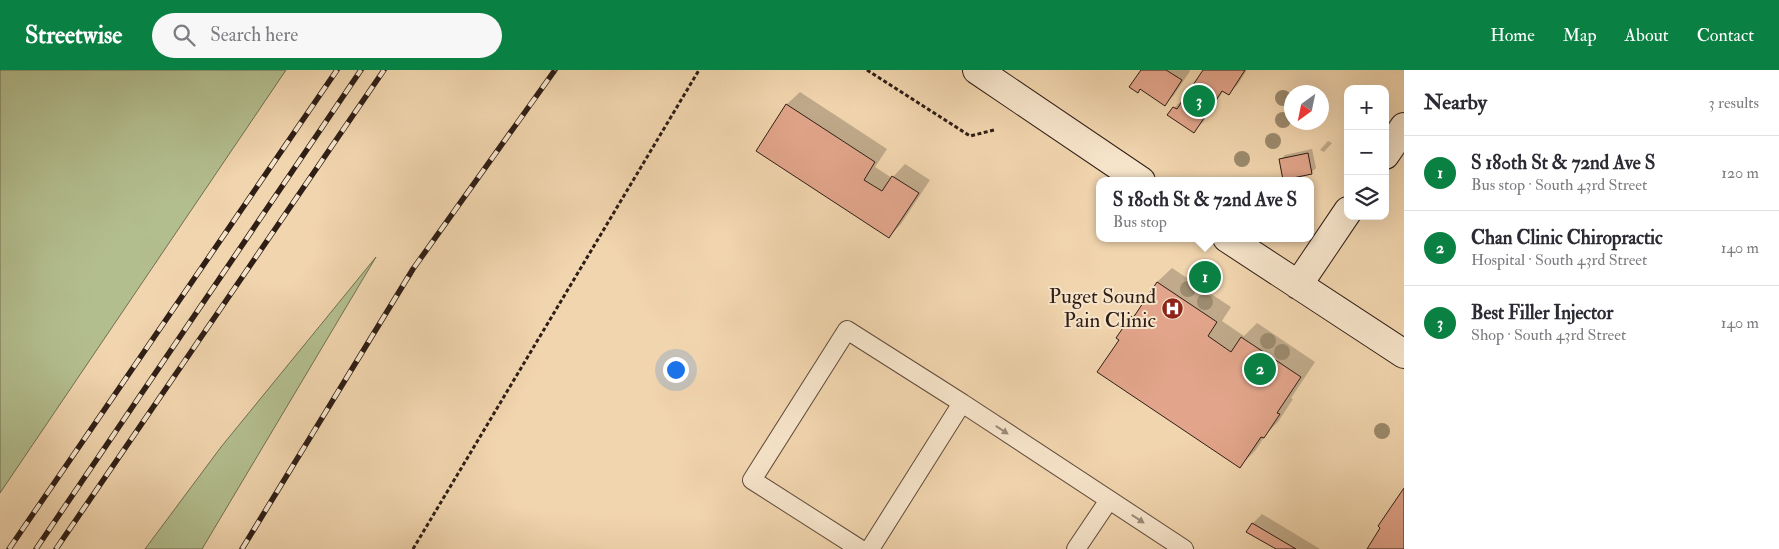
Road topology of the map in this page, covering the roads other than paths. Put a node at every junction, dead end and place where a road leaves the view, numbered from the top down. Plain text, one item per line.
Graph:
1 (977, 70) edge
2 (1404, 127) edge
3 (1389, 149) edge
4 (1135, 177) edge
5 (1344, 217) edge
6 (1233, 242) edge
7 (1298, 285) junction
8 (1404, 354) edge
9 (962, 404) junction
10 (1109, 500) junction
11 (860, 549) edge
12 (870, 549) edge
13 (1076, 549) edge
14 (1184, 549) edge

1 - 4 main road
2 - 3 main road
5 - 7 main road
6 - 7 main road
7 - 8 main road
9 -> 10 lane
9 - 11 lane
9 - 12 lane
10 - 13 lane
10 -> 14 lane

